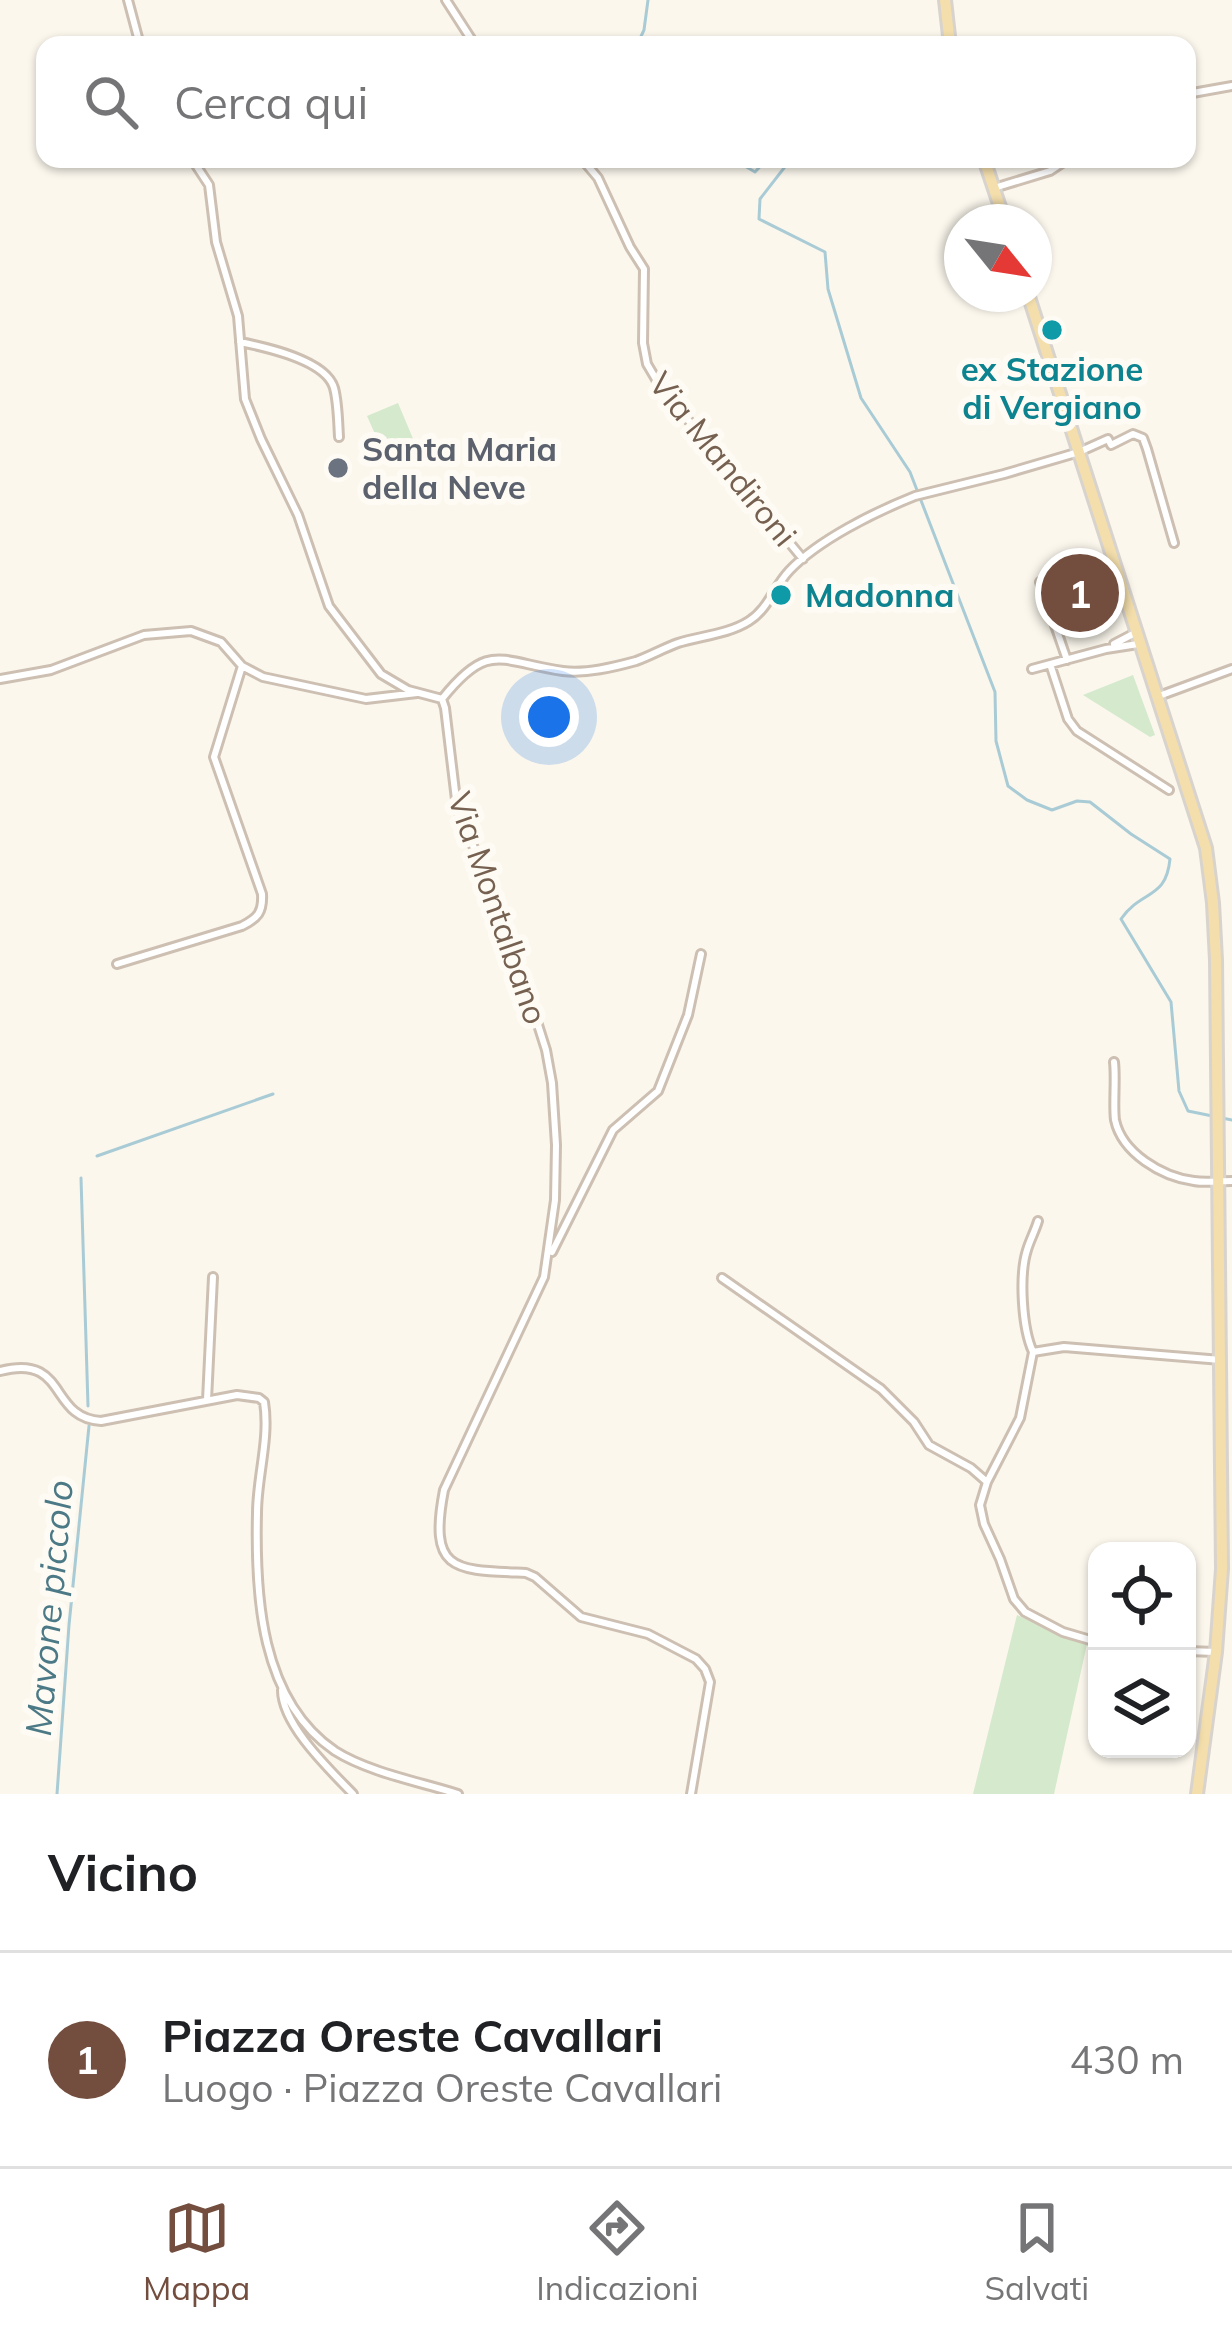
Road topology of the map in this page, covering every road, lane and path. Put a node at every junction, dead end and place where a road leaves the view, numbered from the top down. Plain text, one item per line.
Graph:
1 (128, 0) edge
2 (446, 0) edge
3 (945, 0) edge
4 (138, 36) edge
5 (469, 36) edge
6 (949, 36) edge
7 (1232, 86) edge
8 (1196, 92) edge
9 (198, 168) edge
10 (590, 168) edge
11 (987, 168) edge
12 (1054, 168) edge
13 (994, 188) junction
14 (999, 204) edge
15 (1034, 312) edge
16 (240, 342) junction
17 (339, 437) dead end
18 (1079, 452) junction
19 (1174, 543) dead end
20 (803, 559) junction
21 (1040, 582) dead end
22 (1136, 639) junction
23 (1066, 660) junction
24 (1050, 664) junction
25 (242, 666) junction
26 (1032, 669) dead end
27 (1232, 669) edge
28 (0, 679) edge
29 (420, 693) junction
30 (1156, 697) junction
31 (442, 699) junction
32 (1169, 790) dead end
33 (701, 954) dead end
34 (117, 964) dead end
35 (1216, 999) junction
36 (1232, 999) edge
37 (1114, 1062) dead end
38 (1225, 1181) edge
39 (1038, 1221) dead end
40 (548, 1261) junction
41 (213, 1277) dead end
42 (722, 1278) dead end
43 (1033, 1352) junction
44 (1221, 1360) junction
45 (0, 1371) edge
46 (207, 1400) junction
47 (987, 1482) junction
48 (1088, 1639) edge
49 (1196, 1651) edge
50 (1216, 1652) junction
51 (282, 1690) junction
52 (353, 1794) edge
53 (458, 1794) edge
54 (691, 1794) edge
55 (1197, 1794) edge

1 - 4 street
2 - 5 street
3 - 6 main road
7 - 8 street
9 - 16 street
10 - 20 street, Via Mandironi
11 - 13 main road
12 - 13 street
13 - 14 main road
15 - 18 main road
16 - 17 street
16 - 29 street
18 - 19 street
18 - 20 street
18 - 22 main road
20 - 31 street
21 - 23 street
22 - 23 street
22 - 30 main road
23 - 24 street
24 - 26 street
24 - 32 street
25 - 28 street
25 - 29 street
25 - 34 street
27 - 30 street
29 - 31 street
30 - 35 main road
31 - 40 street, Via Montalbano
33 - 40 street, Via Montalbano
35 - 36 street
35 - 38 main road
37 - 38 street
38 - 44 main road
39 - 43 street
40 - 54 street, Via Montalbano
41 - 46 street
42 - 47 street
43 - 44 street
43 - 47 street
44 - 50 main road
45 - 46 street
46 - 51 street
47 - 48 street
49 - 50 street
50 - 55 main road
51 - 52 street
51 - 53 street

